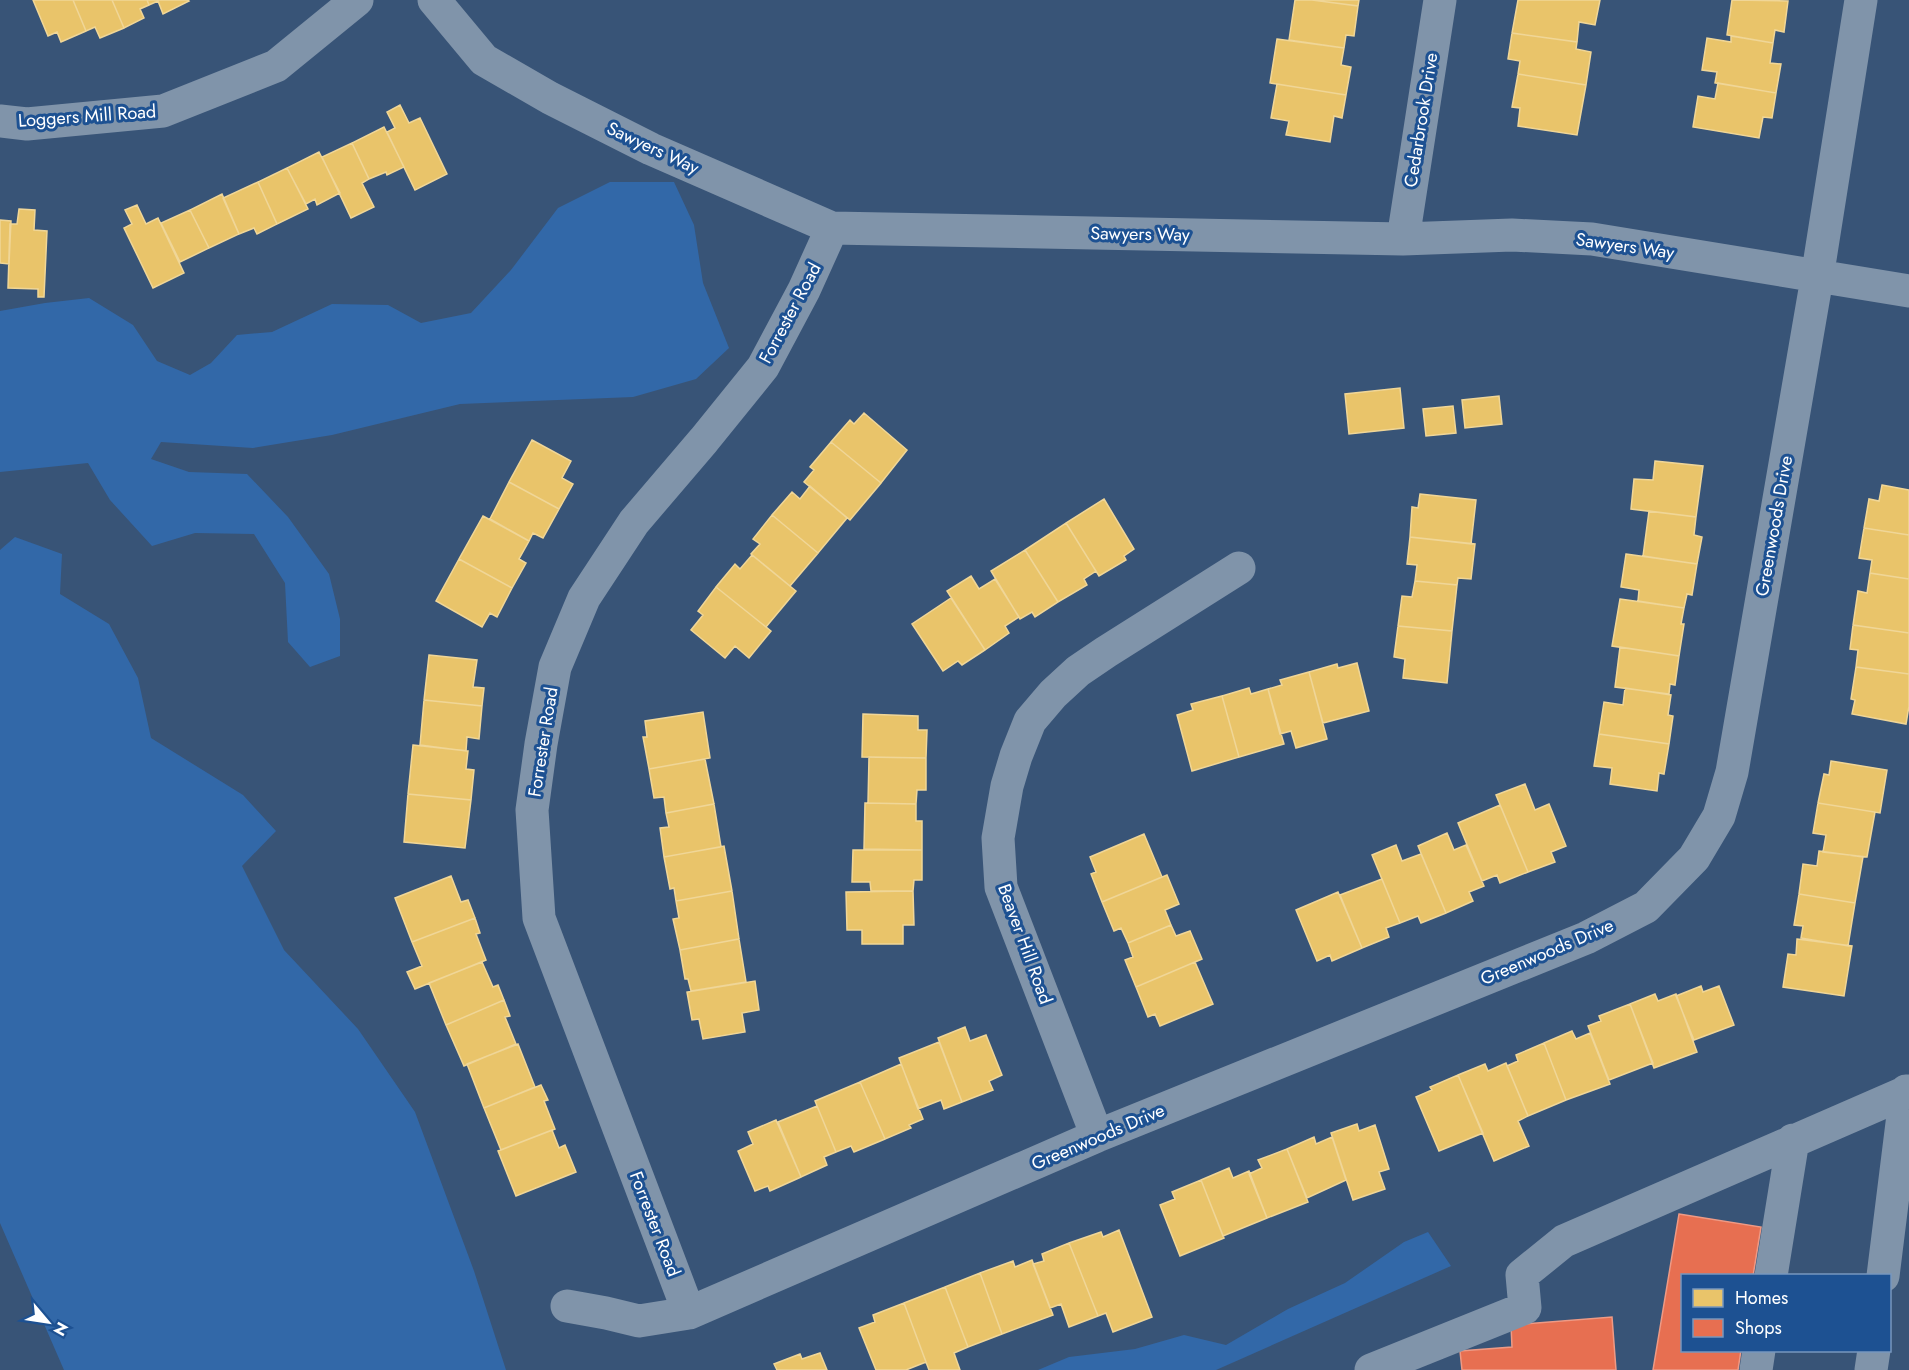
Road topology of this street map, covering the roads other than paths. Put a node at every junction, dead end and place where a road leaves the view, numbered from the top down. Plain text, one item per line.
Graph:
1 (357, 0) edge
2 (434, 0) edge
3 (1440, 0) edge
4 (1861, 0) edge
5 (0, 121) edge
6 (832, 228) junction
7 (1403, 239) junction
8 (1817, 278) junction
9 (1909, 291) edge
10 (1239, 568) dead end
11 (1908, 1091) edge
12 (1097, 1136) junction
13 (1793, 1140) junction
14 (1771, 1274) edge
15 (1883, 1274) edge
16 (567, 1306) dead end
17 (689, 1313) junction
18 (1759, 1352) edge
19 (1874, 1352) edge
20 (1371, 1370) edge
21 (1756, 1370) edge
22 (1871, 1370) edge

1 - 5 street, Loggers Mill Road
2 - 6 street, Sawyers Way
3 - 7 street, Cedarbrook Drive
4 - 8 street, Greenwoods Drive
6 - 7 street, Sawyers Way
6 - 17 street, Forrester Road
7 - 8 street, Sawyers Way
8 - 9 street, Sawyers Way
8 - 12 street, Greenwoods Drive
10 - 12 street, Beaver Hill Road
11 - 13 street
11 - 15 street
12 - 17 street, Greenwoods Drive
13 - 14 street
13 - 20 street
16 - 17 street, Greenwoods Drive
18 - 21 street
19 - 22 street

